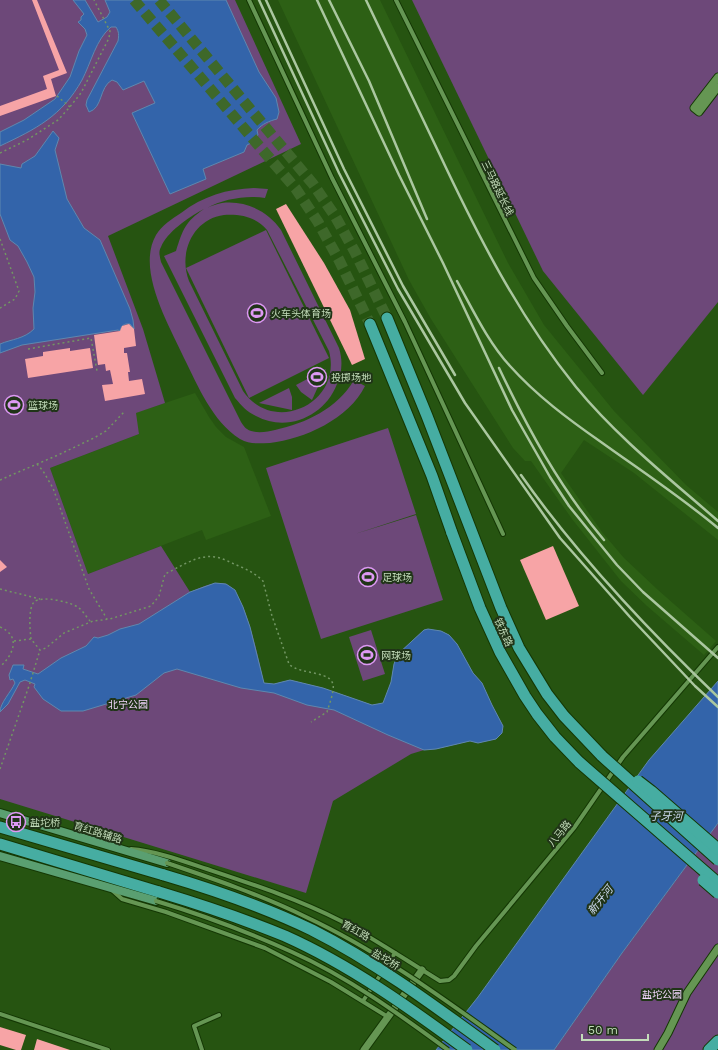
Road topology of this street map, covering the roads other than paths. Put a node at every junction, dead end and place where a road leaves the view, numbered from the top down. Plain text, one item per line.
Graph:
1 (249, 0) edge
2 (396, 0) edge
3 (718, 77) edge
4 (718, 87) edge
5 (387, 318) tunnel mouth
6 (370, 324) tunnel mouth
7 (602, 373) dead end
8 (504, 534) dead end
9 (718, 647) edge
10 (602, 756) junction
11 (579, 762) junction
12 (0, 813) edge
13 (0, 827) edge
14 (0, 844) edge
15 (116, 848) junction
16 (718, 849) edge
17 (0, 856) edge
18 (718, 860) edge
19 (167, 863) joint
20 (718, 883) edge
21 (108, 887) junction
22 (718, 893) edge
23 (158, 896) junction
24 (718, 948) edge
25 (395, 953) junction
26 (422, 970) junction
27 (364, 1001) junction
28 (0, 1014) edge
29 (219, 1015) dead end
30 (388, 1018) junction
31 (718, 1041) edge
32 (108, 1050) edge
33 (202, 1050) edge
34 (364, 1050) edge
35 (448, 1050) edge
36 (467, 1050) edge
37 (495, 1050) edge
38 (515, 1050) edge
39 (658, 1050) edge
40 (709, 1050) edge

1 - 8 street
2 - 7 street, 三马路延长线
3 - 4 street
5 - 10 highway, 铁东路
6 - 11 highway, 铁东路, bridge
9 - 26 street, 八马路
10 - 16 highway, bridge
10 - 18 highway, 铁东路, bridge
11 - 20 highway, 铁东路, bridge
11 - 22 highway, bridge
12 - 15 main road, 育红路辅路
13 - 37 highway, 盐坨桥, bridge
14 - 23 highway
15 - 19 main road, 育红路辅路
15 - 25 street, 八马路
17 - 21 main road
19 - 38 street, 育红路, bridge
21 - 23 main road
21 - 27 street
23 - 35 street, bridge
23 - 36 highway, bridge
24 - 39 street
25 - 26 street, 八马路
25 - 27 street
26 - 30 street
27 - 30 street
28 - 32 street
29 - 33 street
30 - 34 street
31 - 40 highway

